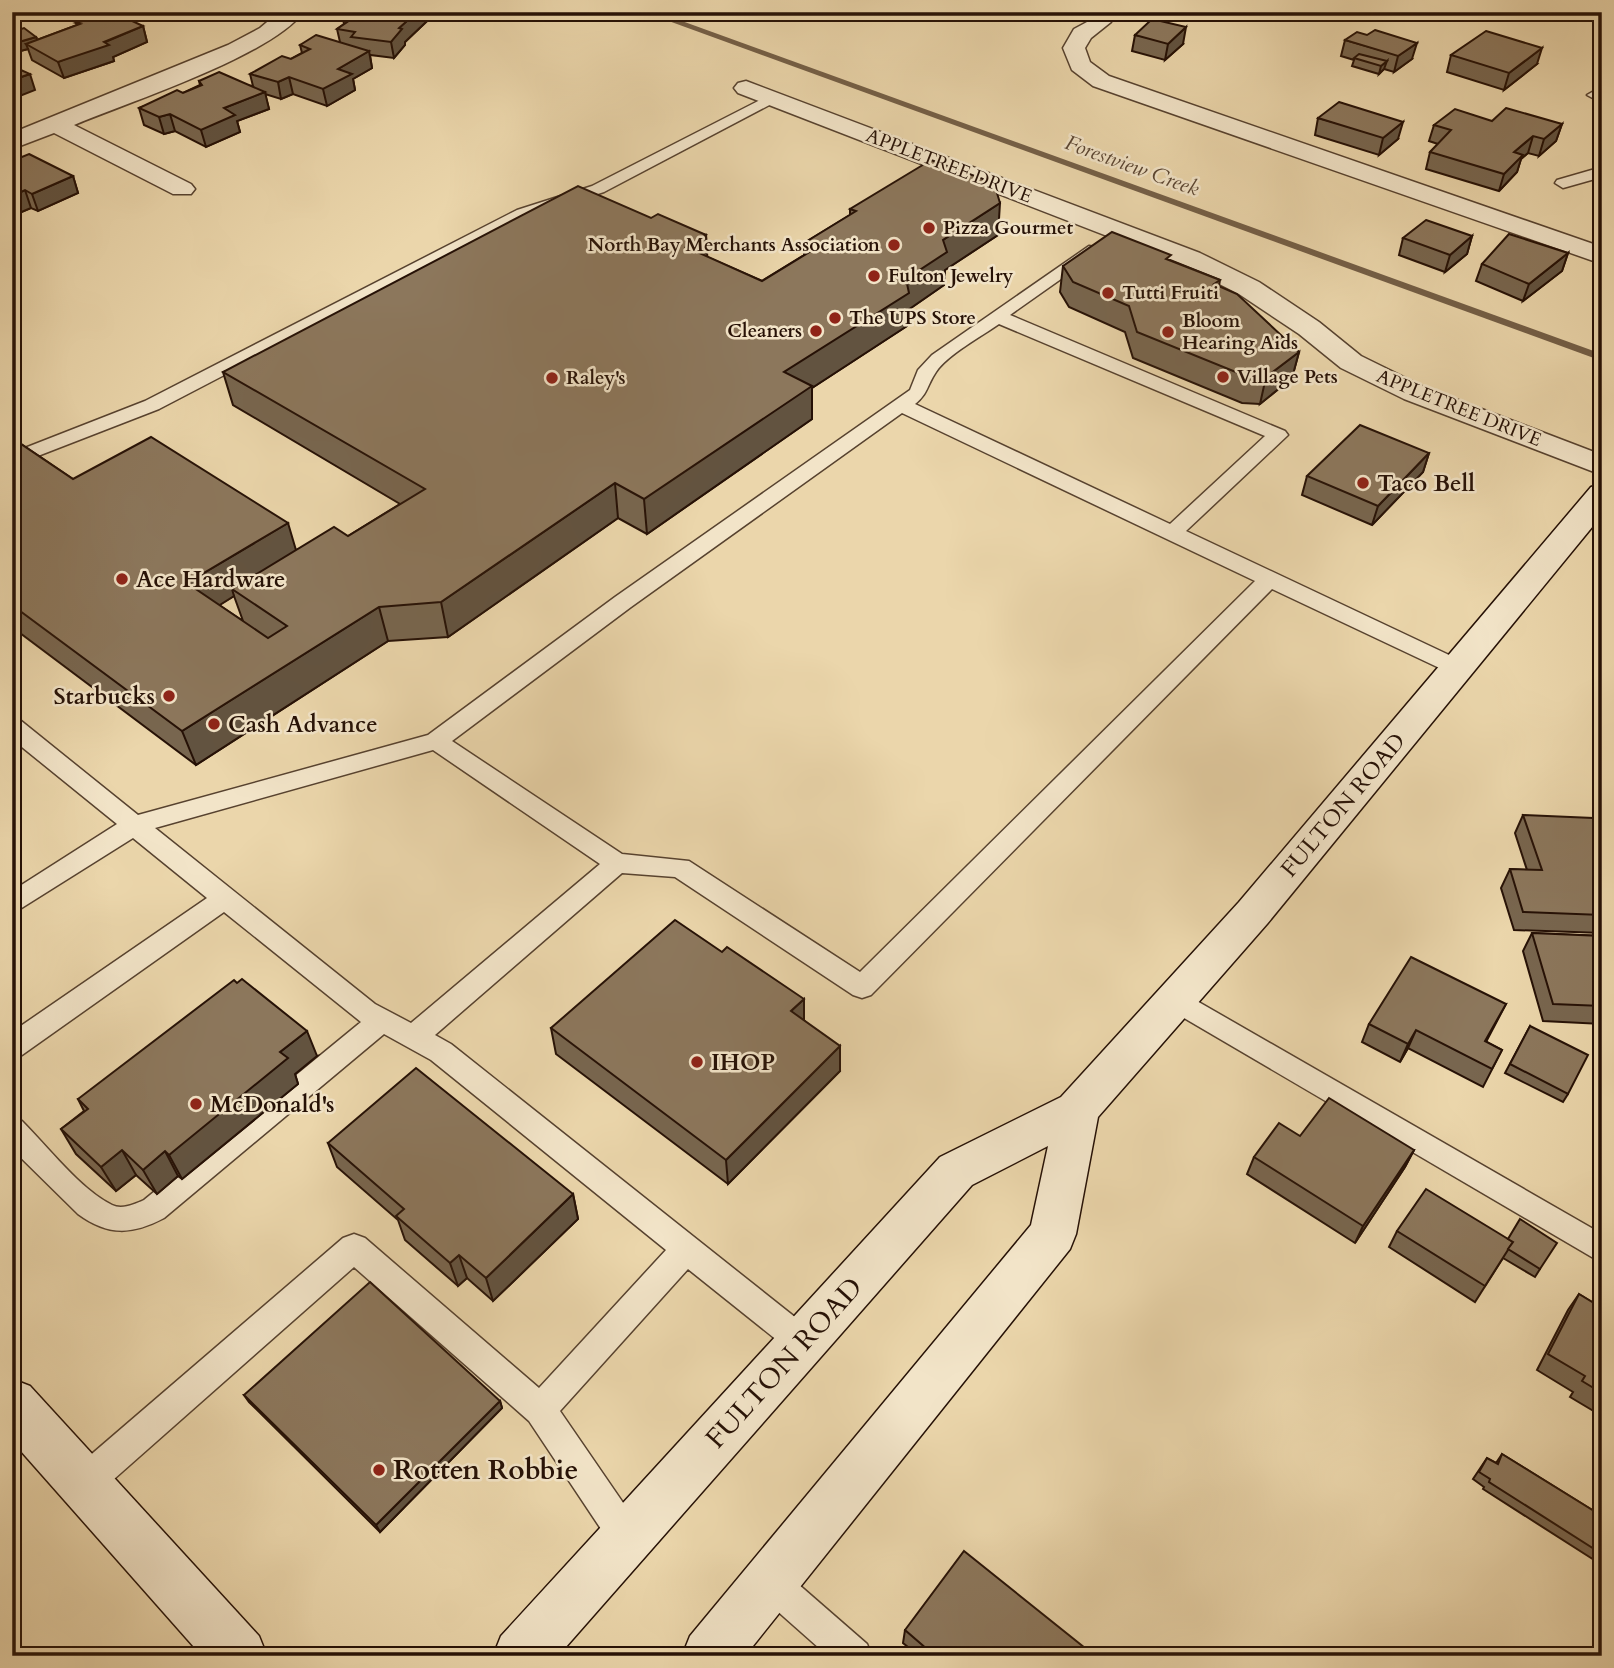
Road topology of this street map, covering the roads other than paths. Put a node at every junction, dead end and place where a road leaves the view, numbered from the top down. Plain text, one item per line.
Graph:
1 (292, 12) edge
2 (1590, 12) edge
3 (1602, 16) edge
4 (1100, 22) dead end
5 (759, 93) joint
6 (56, 125) junction
7 (12, 142) edge
8 (1602, 172) edge
9 (1563, 183) dead end
10 (182, 188) dead end
11 (1117, 231) junction
12 (1602, 256) edge
13 (999, 317) junction
14 (901, 405) junction
15 (12, 460) edge
16 (1602, 466) edge
17 (1602, 494) edge
18 (1173, 532) junction
19 (1270, 578) junction
20 (1458, 668) junction
21 (12, 726) edge
22 (436, 741) junction
23 (134, 825) junction
24 (617, 863) junction
25 (225, 898) junction
26 (12, 904) edge
27 (1176, 1000) junction
28 (382, 1020) junction
29 (414, 1037) junction
30 (12, 1047) edge
31 (1077, 1110) junction
32 (12, 1130) edge
33 (686, 1250) junction
34 (1602, 1250) edge
35 (804, 1343) junction
36 (12, 1403) edge
37 (540, 1409) junction
38 (84, 1483) junction
39 (627, 1538) junction
40 (770, 1582) junction
41 (239, 1656) edge
42 (521, 1656) edge
43 (710, 1656) edge
44 (855, 1656) edge

1 - 6 street
2 - 3 street
4 - 12 street
5 - 11 street, APPLETREE DRIVE
5 - 15 lane
6 - 7 street
6 - 10 street
8 - 9 lane
11 - 13 lane
11 - 16 street, APPLETREE DRIVE
13 - 14 lane
13 - 18 lane
14 - 18 lane
14 - 22 lane
17 - 20 street, FULTON ROAD
18 - 19 lane
19 - 20 lane
19 - 24 lane
20 - 27 street, FULTON ROAD
21 - 23 lane
22 - 23 lane
22 - 24 lane
23 - 25 lane
23 - 26 lane
24 - 29 lane
25 - 28 lane
25 - 30 lane
27 - 31 street, FULTON ROAD
27 - 34 lane
28 - 29 lane
28 - 32 lane
29 - 33 lane
31 - 35 street, FULTON ROAD
31 - 40 street
33 - 35 lane
33 - 37 lane
35 - 39 street, FULTON ROAD
36 - 38 street
37 - 38 lane
37 - 39 lane
38 - 41 street
39 - 42 street, FULTON ROAD
40 - 43 street
40 - 44 lane

